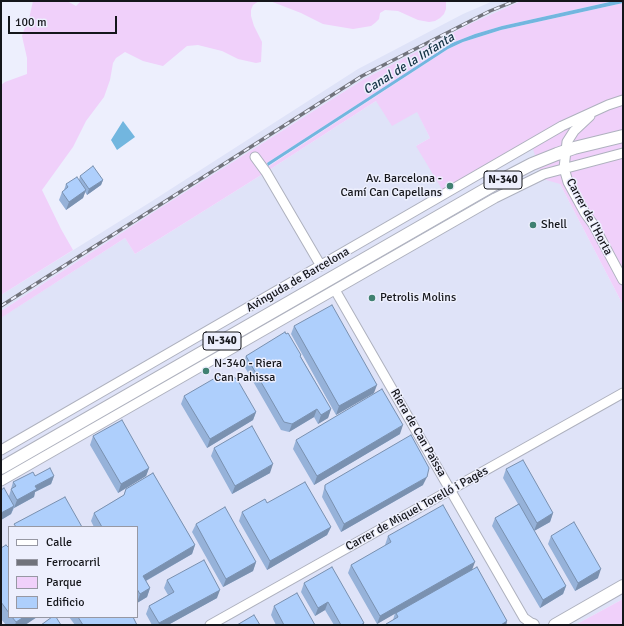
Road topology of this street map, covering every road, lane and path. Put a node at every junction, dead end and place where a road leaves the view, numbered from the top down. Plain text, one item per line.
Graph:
1 (623, 100) edge
2 (595, 111) junction
3 (623, 136) edge
4 (566, 151) junction
5 (623, 153) edge
6 (255, 157) dead end
7 (564, 168) junction
8 (495, 198) junction
9 (443, 214) junction
10 (321, 266) junction
11 (623, 280) edge
12 (335, 290) junction
13 (623, 393) edge
14 (1, 450) edge
15 (1, 468) edge
16 (1, 482) edge
17 (451, 490) junction
18 (623, 586) edge
19 (529, 624) edge
20 (210, 625) edge
21 (553, 625) edge

1 - 2 street, Avinguda de Barcelona
2 - 4 street, Avinguda de Barcelona
2 - 10 street, Avinguda de Barcelona
3 - 4 main road, Avinguda de Barcelona / N-340
4 - 7 street, Carrer de l'Horta
4 - 9 main road, Avinguda de Barcelona / N-340
5 - 7 street, Avinguda de Barcelona
6 - 10 street
7 - 8 street, Avinguda de Barcelona
7 - 11 street, Carrer de l'Horta
8 - 9 street, Avinguda de Barcelona
8 - 12 street, Avinguda de Barcelona
9 - 15 main road, Avinguda de Barcelona / N-340
10 - 14 street, Avinguda de Barcelona
12 - 16 street, Avinguda de Barcelona
12 - 17 street, Riera de Can Païssa
13 - 17 street, Carrer de Miquel Torelló i Pagès
17 - 19 street, Riera de Can Païssa
17 - 20 street, Carrer de Miquel Torelló i Pagès
18 - 21 main road

